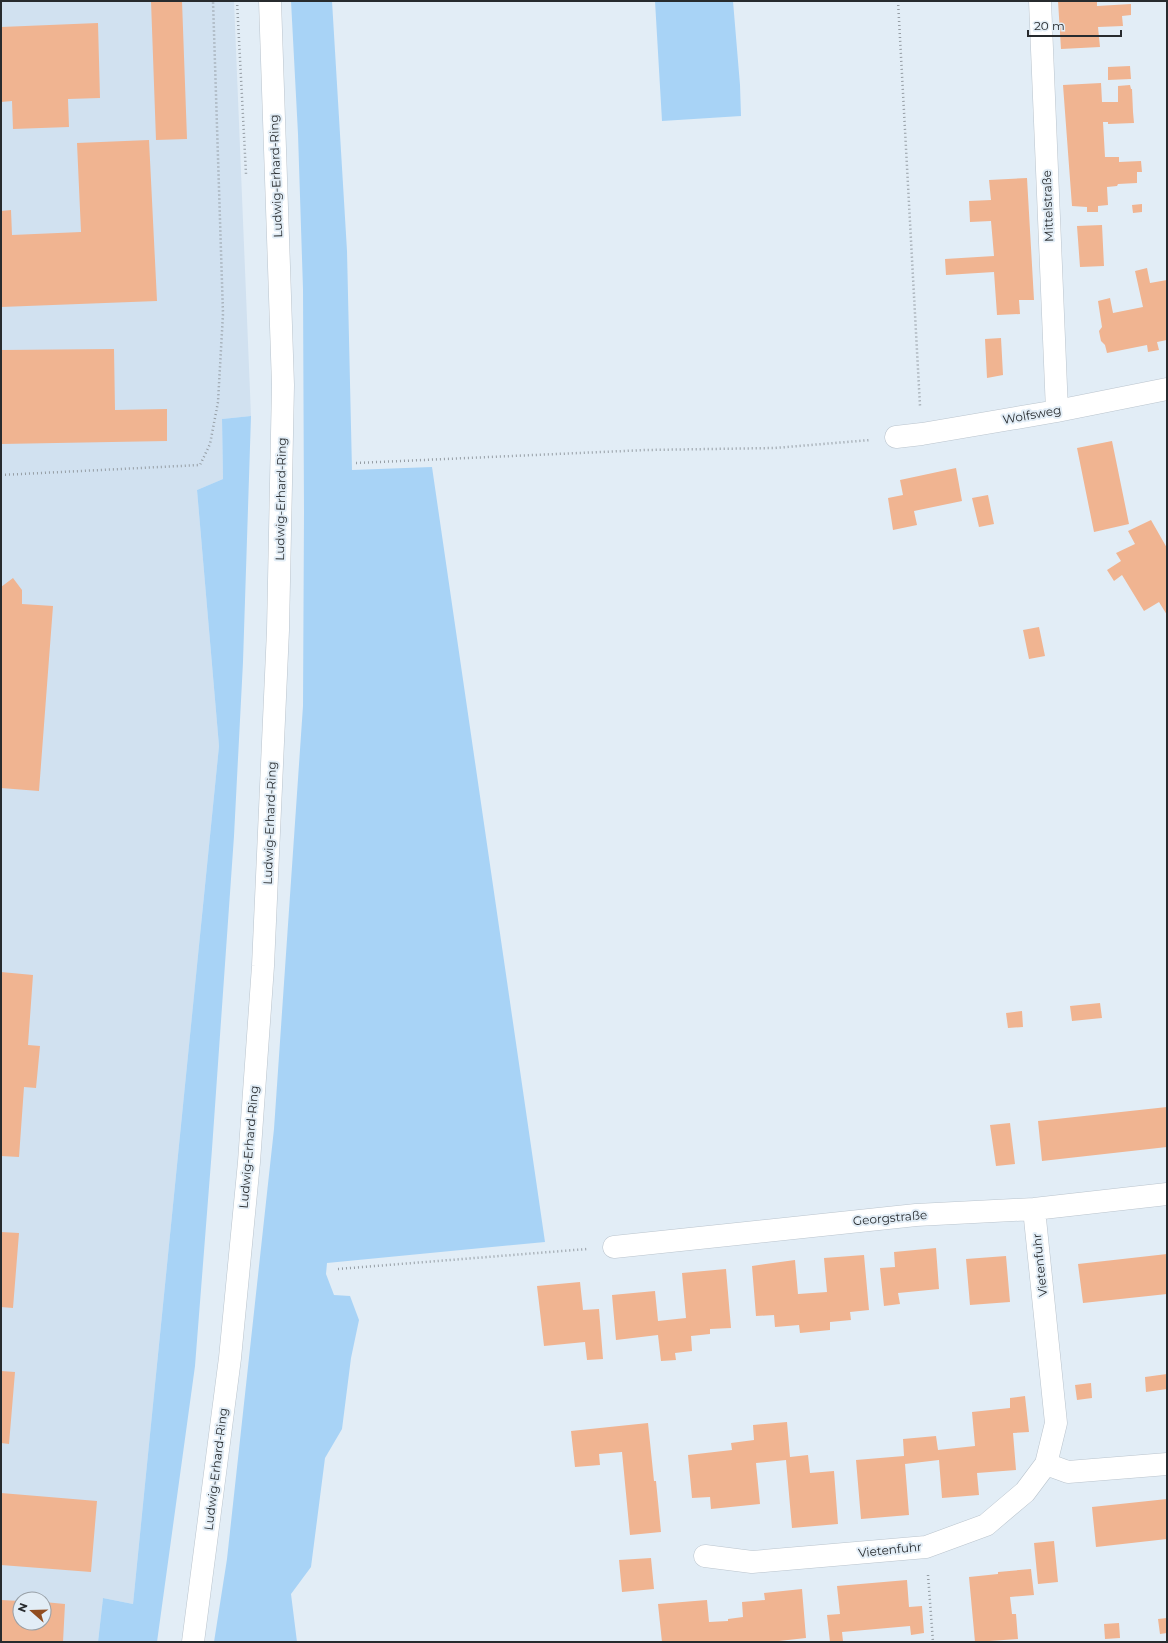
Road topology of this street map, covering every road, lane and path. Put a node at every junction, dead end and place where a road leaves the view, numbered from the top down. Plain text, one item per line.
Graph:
1 (213, 1) edge
2 (237, 1) edge
3 (270, 1) edge
4 (898, 1) edge
5 (1040, 1) edge
6 (246, 177) dead end
7 (1166, 393) edge
8 (1057, 410) junction
9 (922, 434) junction
10 (896, 437) joint
11 (356, 463) dead end
12 (1, 475) edge
13 (1167, 1194) edge
14 (1034, 1209) junction
15 (614, 1247) joint
16 (338, 1268) dead end
17 (1046, 1464) junction
18 (1167, 1464) edge
19 (926, 1547) junction
20 (705, 1556) dead end
21 (193, 1642) edge
22 (933, 1642) edge

1 - 12 path
2 - 6 path
3 - 21 street, Ludwig-Erhard-Ring
4 - 9 path
5 - 8 street, Mittelstraße
7 - 8 street, Wolfsweg
8 - 9 street, Wolfsweg
9 - 10 street, Wolfsweg
10 - 11 path
13 - 14 street, Georgstraße
14 - 15 street, Georgstraße
14 - 17 street, Vietenfuhr
15 - 16 path
17 - 18 street
17 - 19 street, Vietenfuhr
19 - 20 street, Vietenfuhr
19 - 22 path

